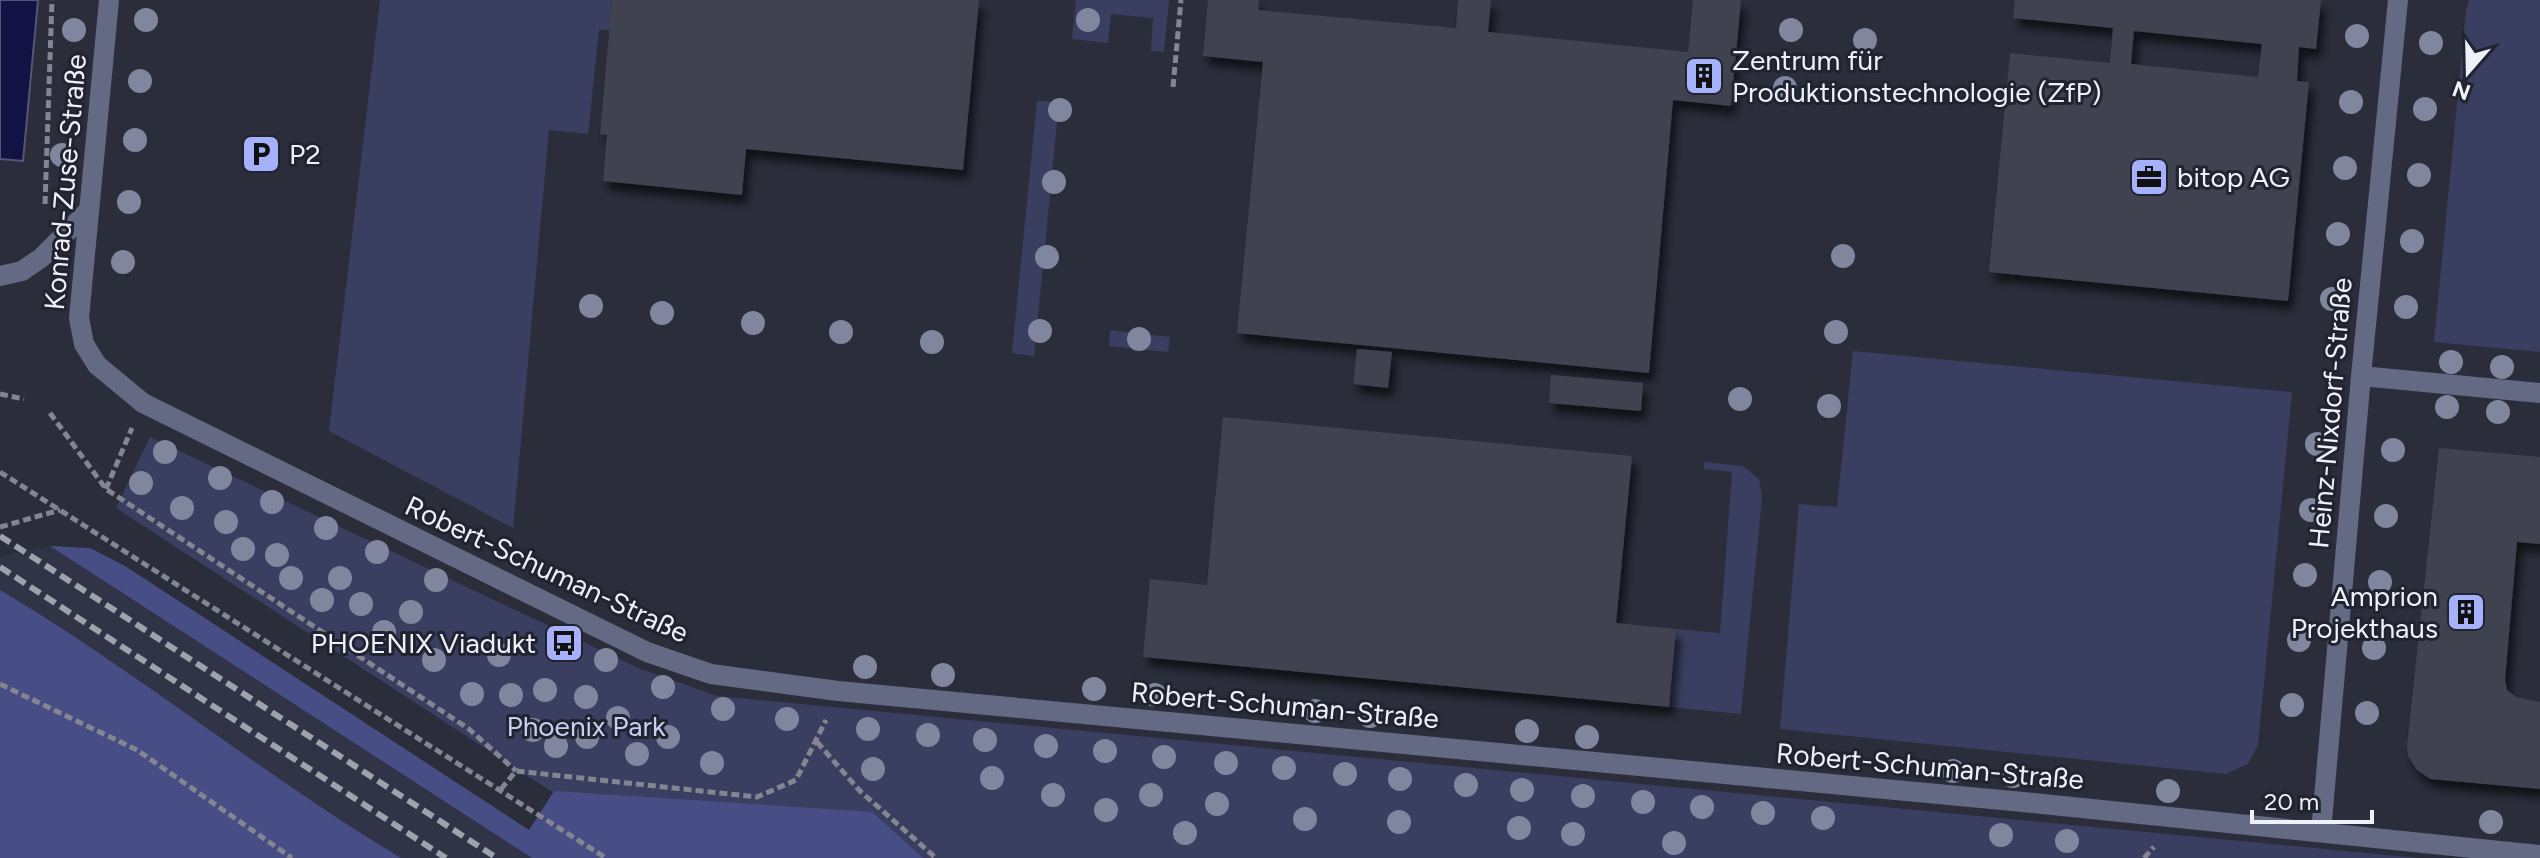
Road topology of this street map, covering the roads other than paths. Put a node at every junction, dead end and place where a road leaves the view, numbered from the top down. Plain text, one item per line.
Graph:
1 (109, 0) edge
2 (2398, 0) edge
3 (89, 210) junction
4 (0, 276) edge
5 (97, 365) joint
6 (2361, 376) junction
7 (2540, 393) edge
8 (2321, 832) junction
9 (2540, 855) edge

1 - 3 street, Konrad-Zuse-Straße
2 - 6 street, Heinz-Nixdorf-Straße
3 - 4 street
3 - 5 street, Konrad-Zuse-Straße
5 - 8 street, Robert-Schuman-Straße
6 - 7 street
6 - 8 street, Heinz-Nixdorf-Straße
8 - 9 street, Robert-Schuman-Straße

